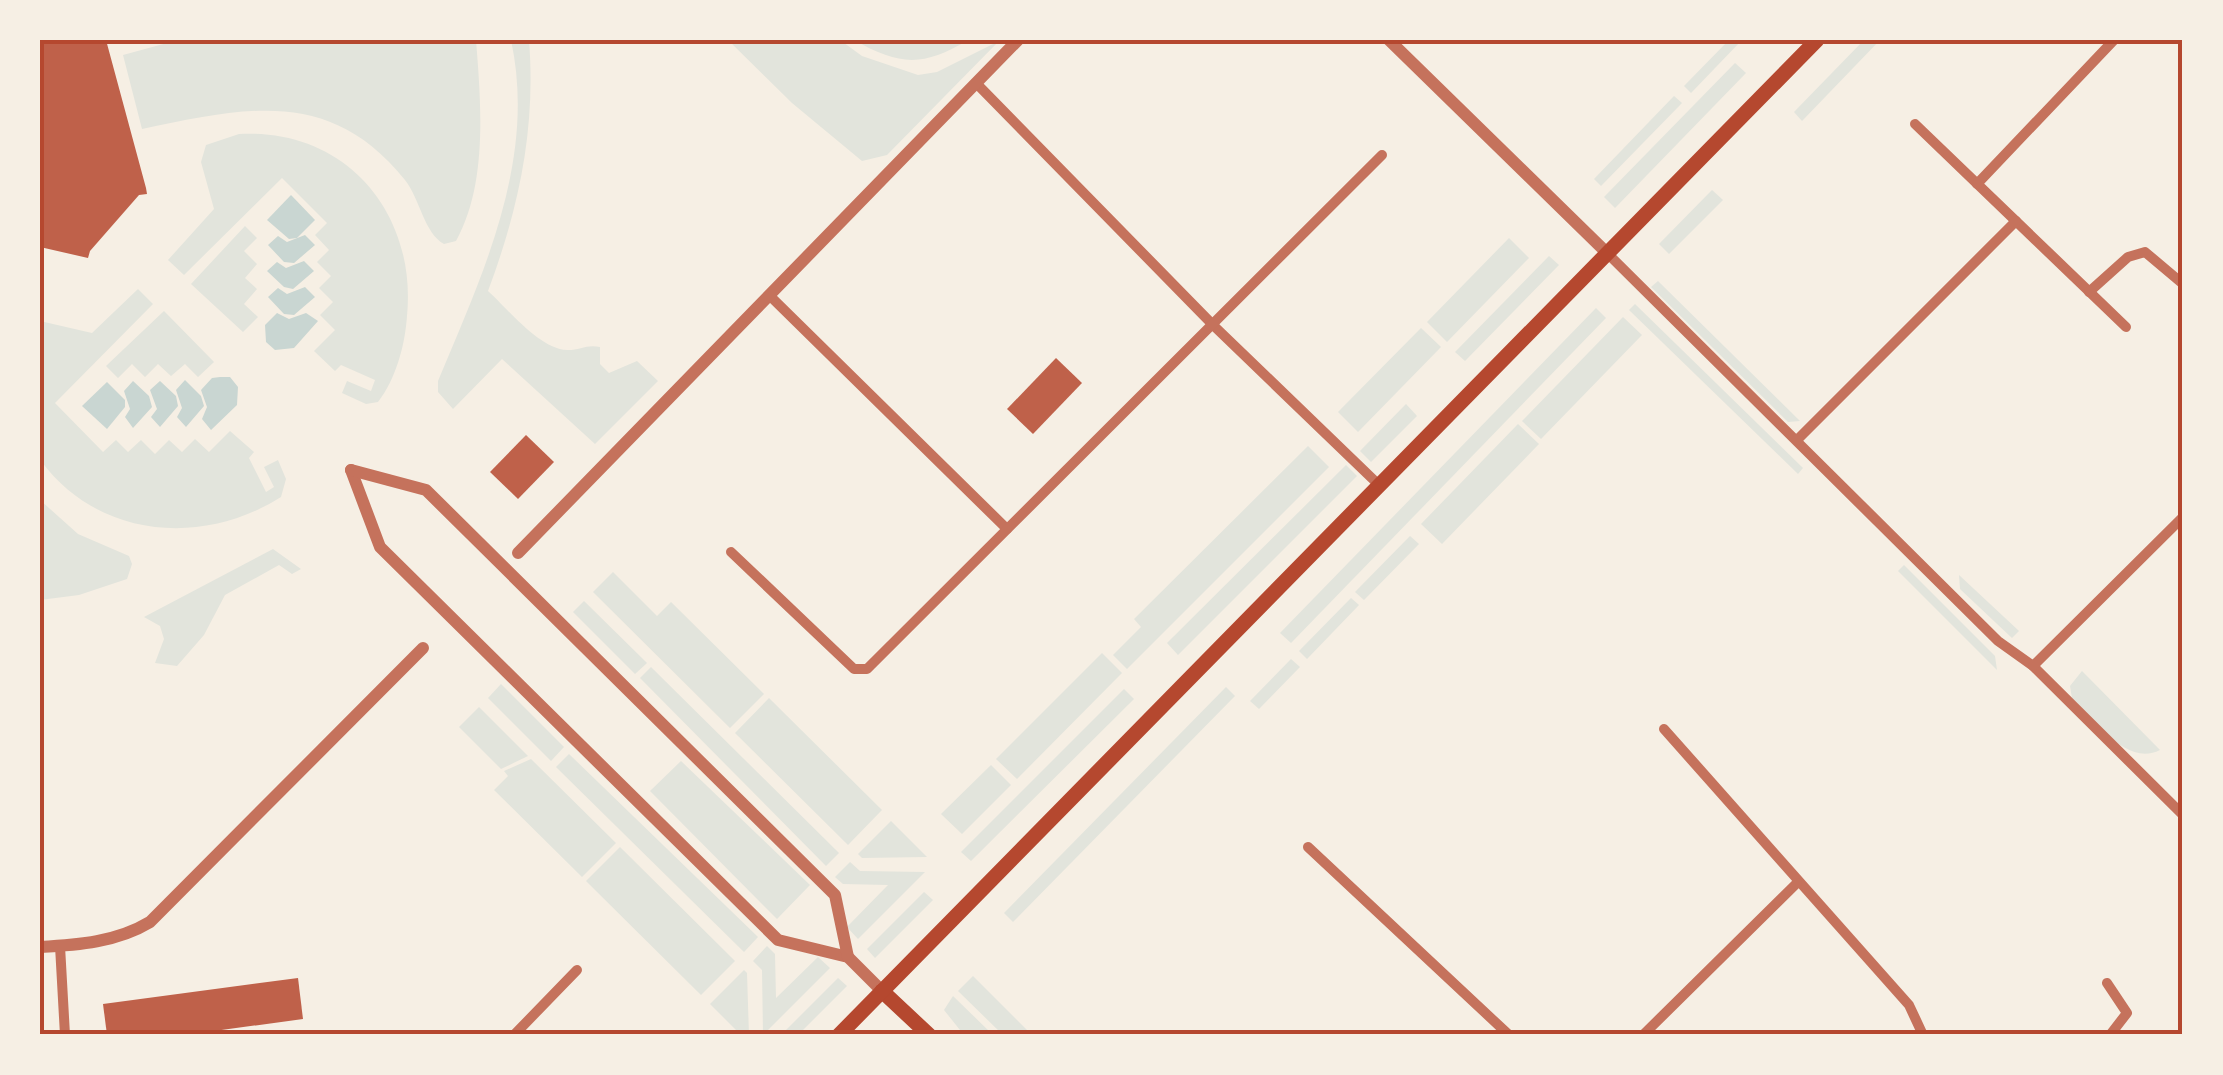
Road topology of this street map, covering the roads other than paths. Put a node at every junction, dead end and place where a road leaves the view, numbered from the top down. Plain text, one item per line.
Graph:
1 (1018, 40) edge
2 (1390, 40) edge
3 (1818, 40) edge
4 (2114, 40) edge
5 (976, 83) junction
6 (1915, 124) dead end
7 (1382, 155) dead end
8 (1977, 184) junction
9 (2016, 221) junction
10 (1607, 253) junction
11 (2183, 284) edge
12 (2089, 292) junction
13 (769, 295) junction
14 (1214, 326) junction
15 (2126, 328) dead end
16 (1797, 440) junction
17 (1380, 486) junction
18 (2183, 517) edge
19 (1007, 530) junction
20 (731, 552) dead end
21 (518, 553) dead end
22 (423, 648) dead end
23 (2033, 666) junction
24 (1664, 729) dead end
25 (2183, 815) edge
26 (1308, 847) dead end
27 (1798, 884) junction
28 (60, 946) junction
29 (40, 948) edge
30 (848, 957) junction
31 (577, 970) dead end
32 (2107, 983) dead end
33 (882, 991) junction
34 (65, 1035) edge
35 (514, 1035) edge
36 (839, 1035) edge
37 (929, 1035) edge
38 (1509, 1035) edge
39 (1643, 1035) edge
40 (1923, 1035) edge
41 (2110, 1035) edge

1 - 5 street
2 - 10 street
3 - 10 main road
4 - 8 street
5 - 13 street
5 - 14 street
6 - 8 street
7 - 14 street
8 - 9 street
9 - 12 street
9 - 16 street
10 - 16 street
10 - 17 main road
11 - 12 street
12 - 15 street
13 - 19 street
13 - 21 street
14 - 17 street
14 - 19 street
16 - 23 street
17 - 33 main road
18 - 23 street
19 - 20 street
22 - 28 street
23 - 25 street
24 - 27 street
26 - 38 street
27 - 39 street
27 - 40 street
28 - 29 street
28 - 34 street
30 - 30 street
30 - 33 street
31 - 35 street
32 - 41 street
33 - 36 main road
33 - 37 main road

